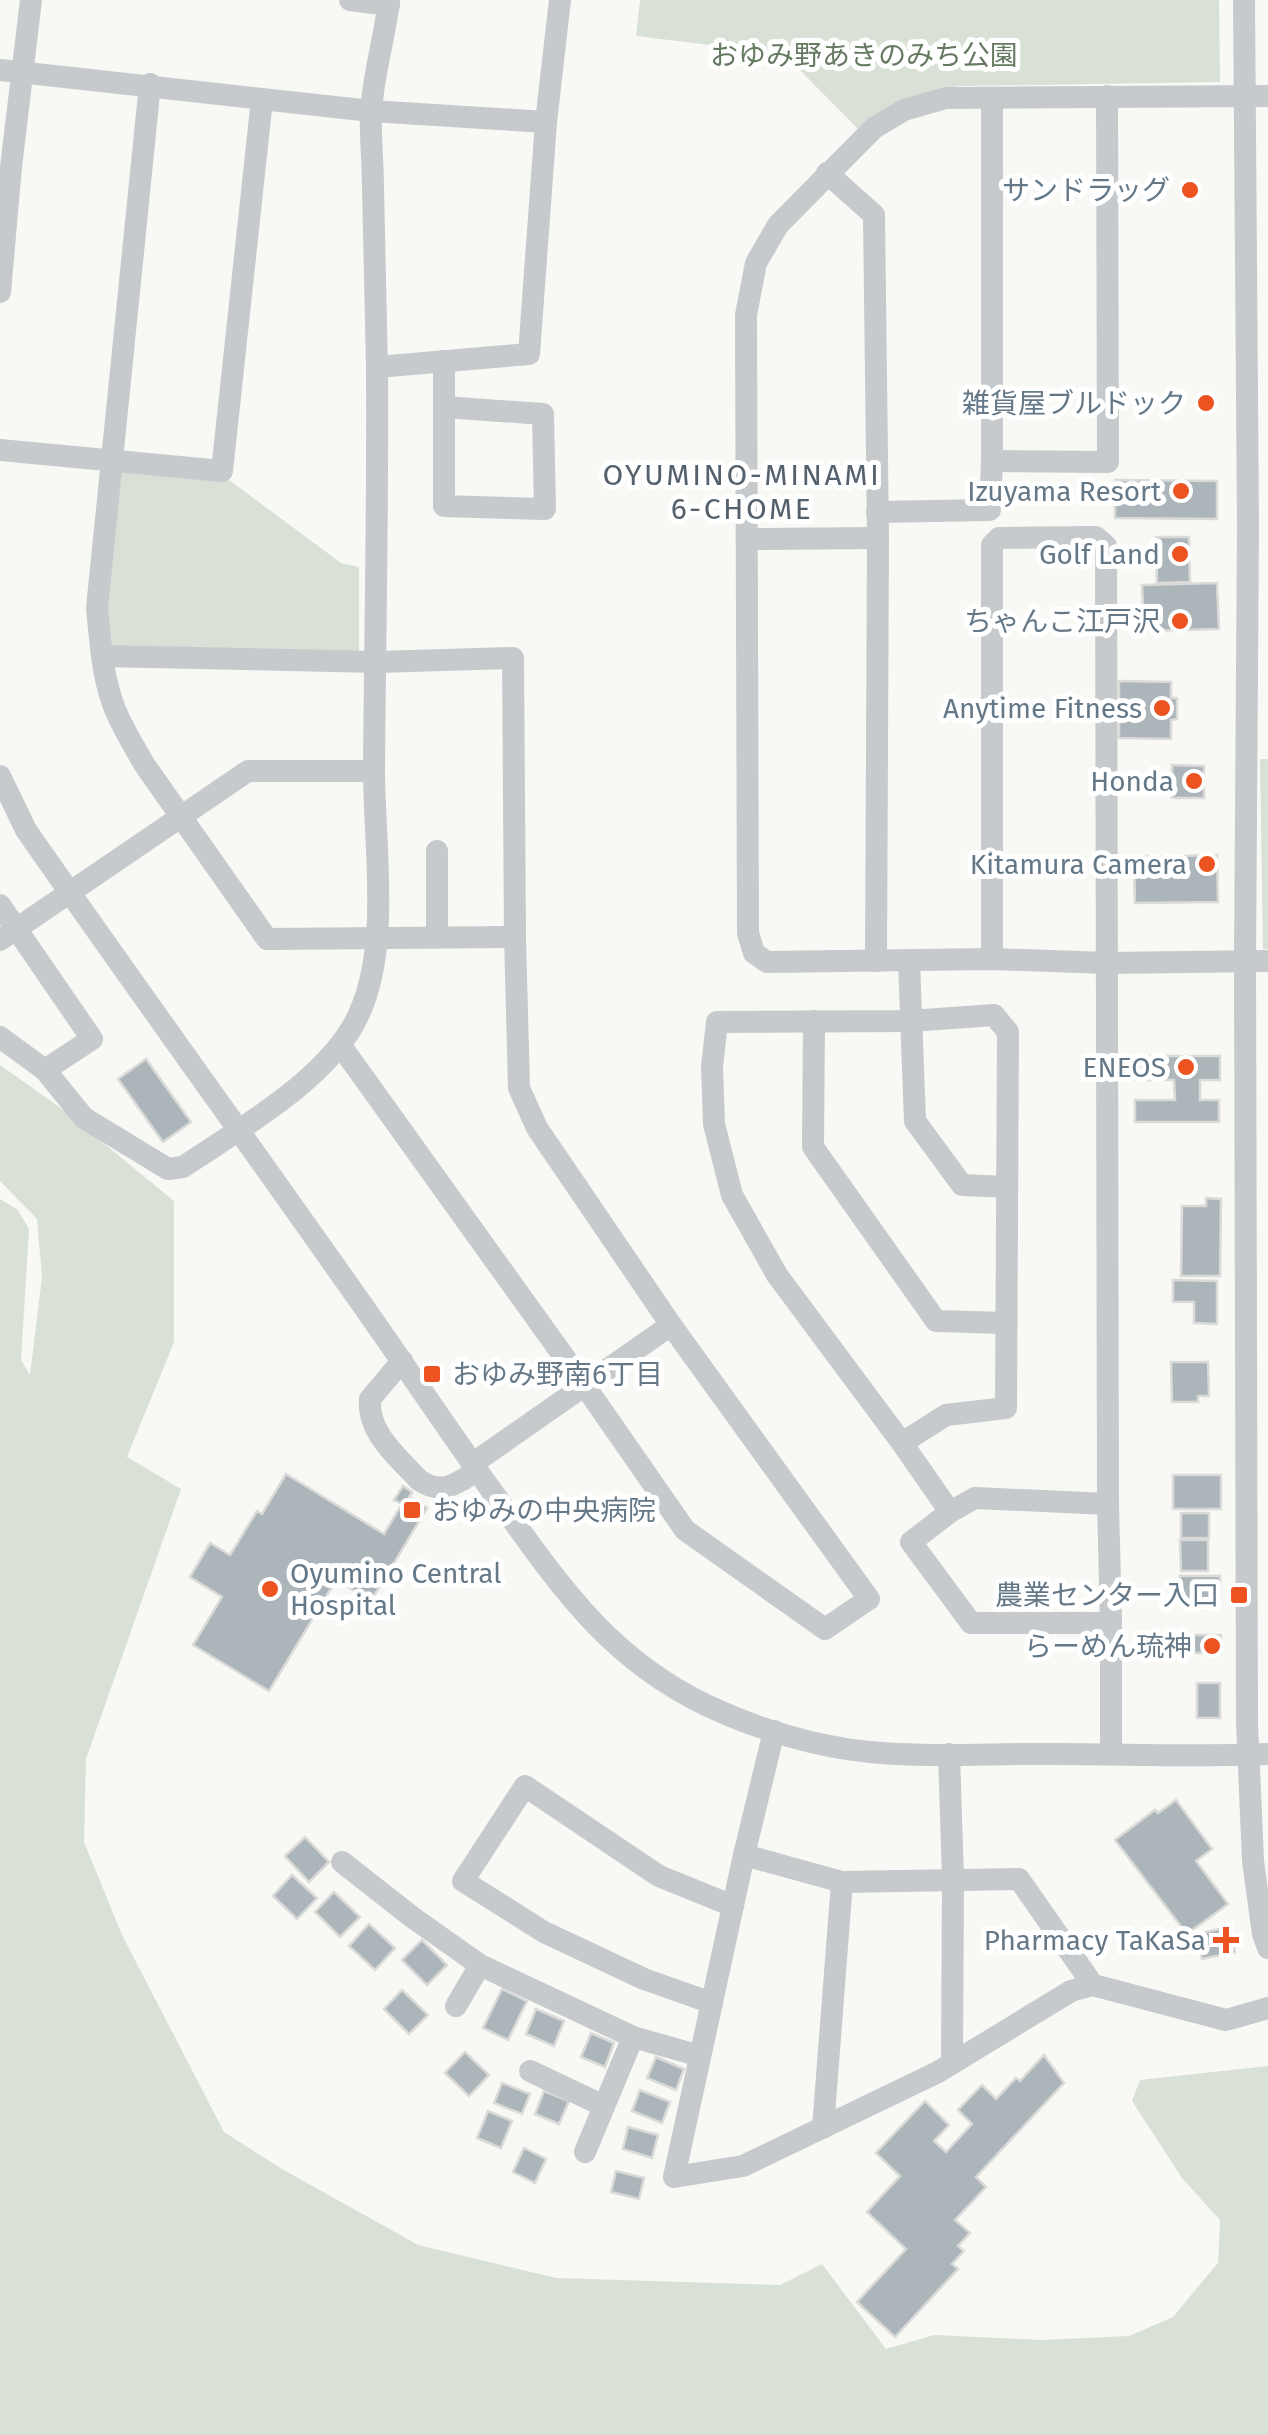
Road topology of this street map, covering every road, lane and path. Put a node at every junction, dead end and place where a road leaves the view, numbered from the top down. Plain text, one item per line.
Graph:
1 (31, 0) edge
2 (350, 0) edge
3 (560, 0) edge
4 (1244, 0) edge
5 (389, 3) edge
6 (12, 71) edge
7 (150, 84) junction
8 (1107, 96) junction
9 (1257, 96) edge
10 (992, 98) junction
11 (262, 99) junction
12 (371, 111) junction
13 (546, 122) junction
14 (828, 173) junction
15 (0, 292) edge
16 (444, 361) junction
17 (377, 367) junction
18 (444, 407) junction
19 (0, 450) edge
20 (112, 460) junction
21 (992, 462) junction
22 (877, 512) junction
23 (878, 538) junction
24 (748, 539) junction
25 (102, 656) junction
26 (377, 662) junction
27 (374, 771) junction
28 (0, 776) edge
29 (180, 815) junction
30 (438, 852) dead end
31 (69, 892) junction
32 (0, 905) edge
33 (8, 935) edge
34 (377, 937) junction
35 (437, 937) junction
36 (515, 937) junction
37 (992, 959) junction
38 (876, 961) junction
39 (910, 961) junction
40 (1257, 961) edge
41 (1107, 962) junction
42 (814, 1021) junction
43 (910, 1021) junction
44 (0, 1037) edge
45 (341, 1046) junction
46 (45, 1070) junction
47 (238, 1130) junction
48 (1007, 1187) junction
49 (1005, 1323) junction
50 (671, 1325) junction
51 (402, 1361) junction
52 (585, 1386) junction
53 (902, 1443) junction
54 (475, 1468) junction
55 (1108, 1504) junction
56 (950, 1512) junction
57 (1111, 1622) junction
58 (774, 1731) junction
59 (949, 1754) junction
60 (1110, 1754) junction
61 (1258, 1754) edge
62 (744, 1856) junction
63 (342, 1862) dead end
64 (953, 1878) junction
65 (842, 1882) junction
66 (733, 1906) junction
67 (1268, 1948) edge
68 (480, 1965) junction
69 (1094, 1986) junction
70 (712, 2003) junction
71 (456, 2006) dead end
72 (1268, 2008) edge
73 (634, 2037) junction
74 (700, 2056) junction
75 (952, 2062) junction
76 (530, 2070) dead end
77 (604, 2106) junction
78 (823, 2128) junction
79 (585, 2152) dead end

1 - 6 street
2 - 5 street
3 - 13 street
4 - 9 street
5 - 12 street
6 - 7 street
6 - 15 street
7 - 11 street
7 - 20 street
8 - 9 street
8 - 10 street
8 - 21 street
9 - 40 street
10 - 14 street
10 - 21 street
11 - 12 street
11 - 20 street
12 - 13 street
12 - 17 street
13 - 16 street
14 - 22 street
14 - 24 street
16 - 17 street
16 - 18 street
17 - 26 street
18 - 18 street
19 - 20 street
20 - 25 street
21 - 22 street
22 - 23 street
23 - 24 street
23 - 38 street
24 - 38 street
25 - 26 street
25 - 29 street
26 - 27 street
26 - 36 street
27 - 29 street
27 - 34 street
28 - 31 street
29 - 31 street
29 - 34 street
30 - 35 street
31 - 33 street
31 - 47 street
32 - 33 street
33 - 46 street
34 - 35 street
34 - 45 street
35 - 36 street
36 - 50 street
37 - 39 street
37 - 41 street
37 - 41 street
38 - 39 street
39 - 43 street
40 - 41 street
40 - 61 street
41 - 55 street
42 - 43 street
42 - 49 street
42 - 53 street
43 - 48 street
43 - 48 street
44 - 46 street
45 - 47 street
45 - 52 street
46 - 47 street
47 - 51 street
48 - 49 street
49 - 53 street
50 - 52 street
50 - 52 street
51 - 54 street
51 - 54 street
52 - 54 street
53 - 56 street
54 - 58 street
55 - 56 street
55 - 57 street
56 - 57 street
57 - 60 street
58 - 59 street
58 - 62 street
59 - 60 street
59 - 64 street
60 - 61 street
61 - 67 street
62 - 65 street
62 - 66 street
63 - 68 street
64 - 65 street
64 - 69 street
64 - 75 street
65 - 78 street
66 - 70 street
66 - 70 street
68 - 71 street
68 - 73 street
69 - 72 street
69 - 75 street
70 - 74 street
73 - 74 street
73 - 77 street
74 - 78 street
75 - 78 street
76 - 77 street
77 - 79 street

